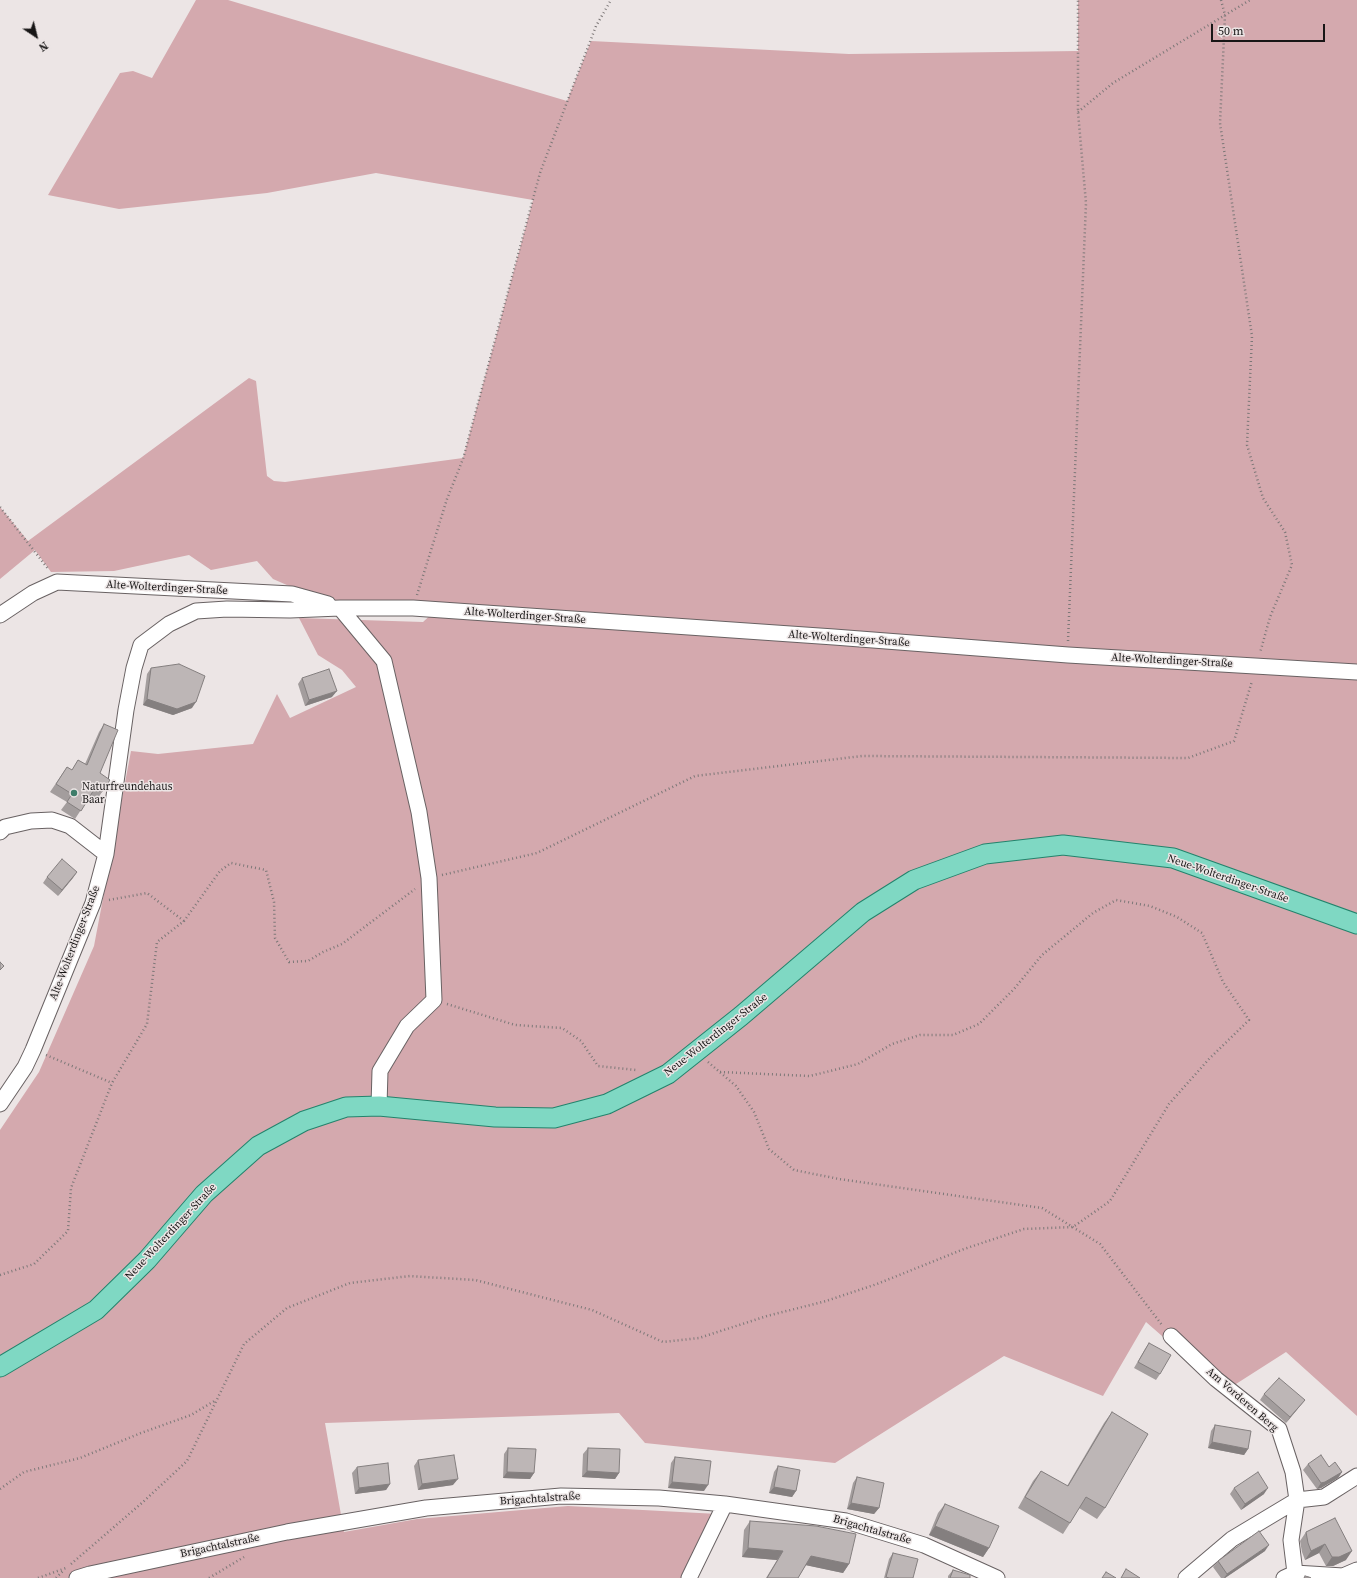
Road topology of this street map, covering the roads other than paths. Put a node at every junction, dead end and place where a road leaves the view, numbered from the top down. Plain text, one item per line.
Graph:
1 (340, 608) junction
2 (0, 615) edge
3 (1357, 672) edge
4 (0, 832) edge
5 (106, 854) junction
6 (1357, 924) edge
7 (0, 1104) edge
8 (379, 1106) junction
9 (1171, 1336) road end
10 (0, 1368) edge
11 (1357, 1476) edge
12 (1297, 1500) junction
13 (725, 1504) junction
14 (1357, 1570) edge
15 (1290, 1575) edge
16 (77, 1578) edge
17 (689, 1578) edge
18 (997, 1578) edge
19 (1186, 1578) edge

1 - 2 street, Alte-Wolterdinger-Straße
1 - 3 street, Alte-Wolterdinger-Straße
1 - 5 street, Alte-Wolterdinger-Straße
1 - 8 street
4 - 5 street
5 - 7 street, Alte-Wolterdinger-Straße
6 - 8 main road, Neue-Wolterdinger-Straße
8 - 10 main road, Neue-Wolterdinger-Straße
9 - 12 street, Am Vorderen Berg
11 - 12 street
12 - 15 street, Am Vorderen Berg
12 - 19 street
13 - 16 street, Brigachtalstraße
13 - 17 street
13 - 18 street, Brigachtalstraße
14 - 15 street, Am Vorderen Berg

